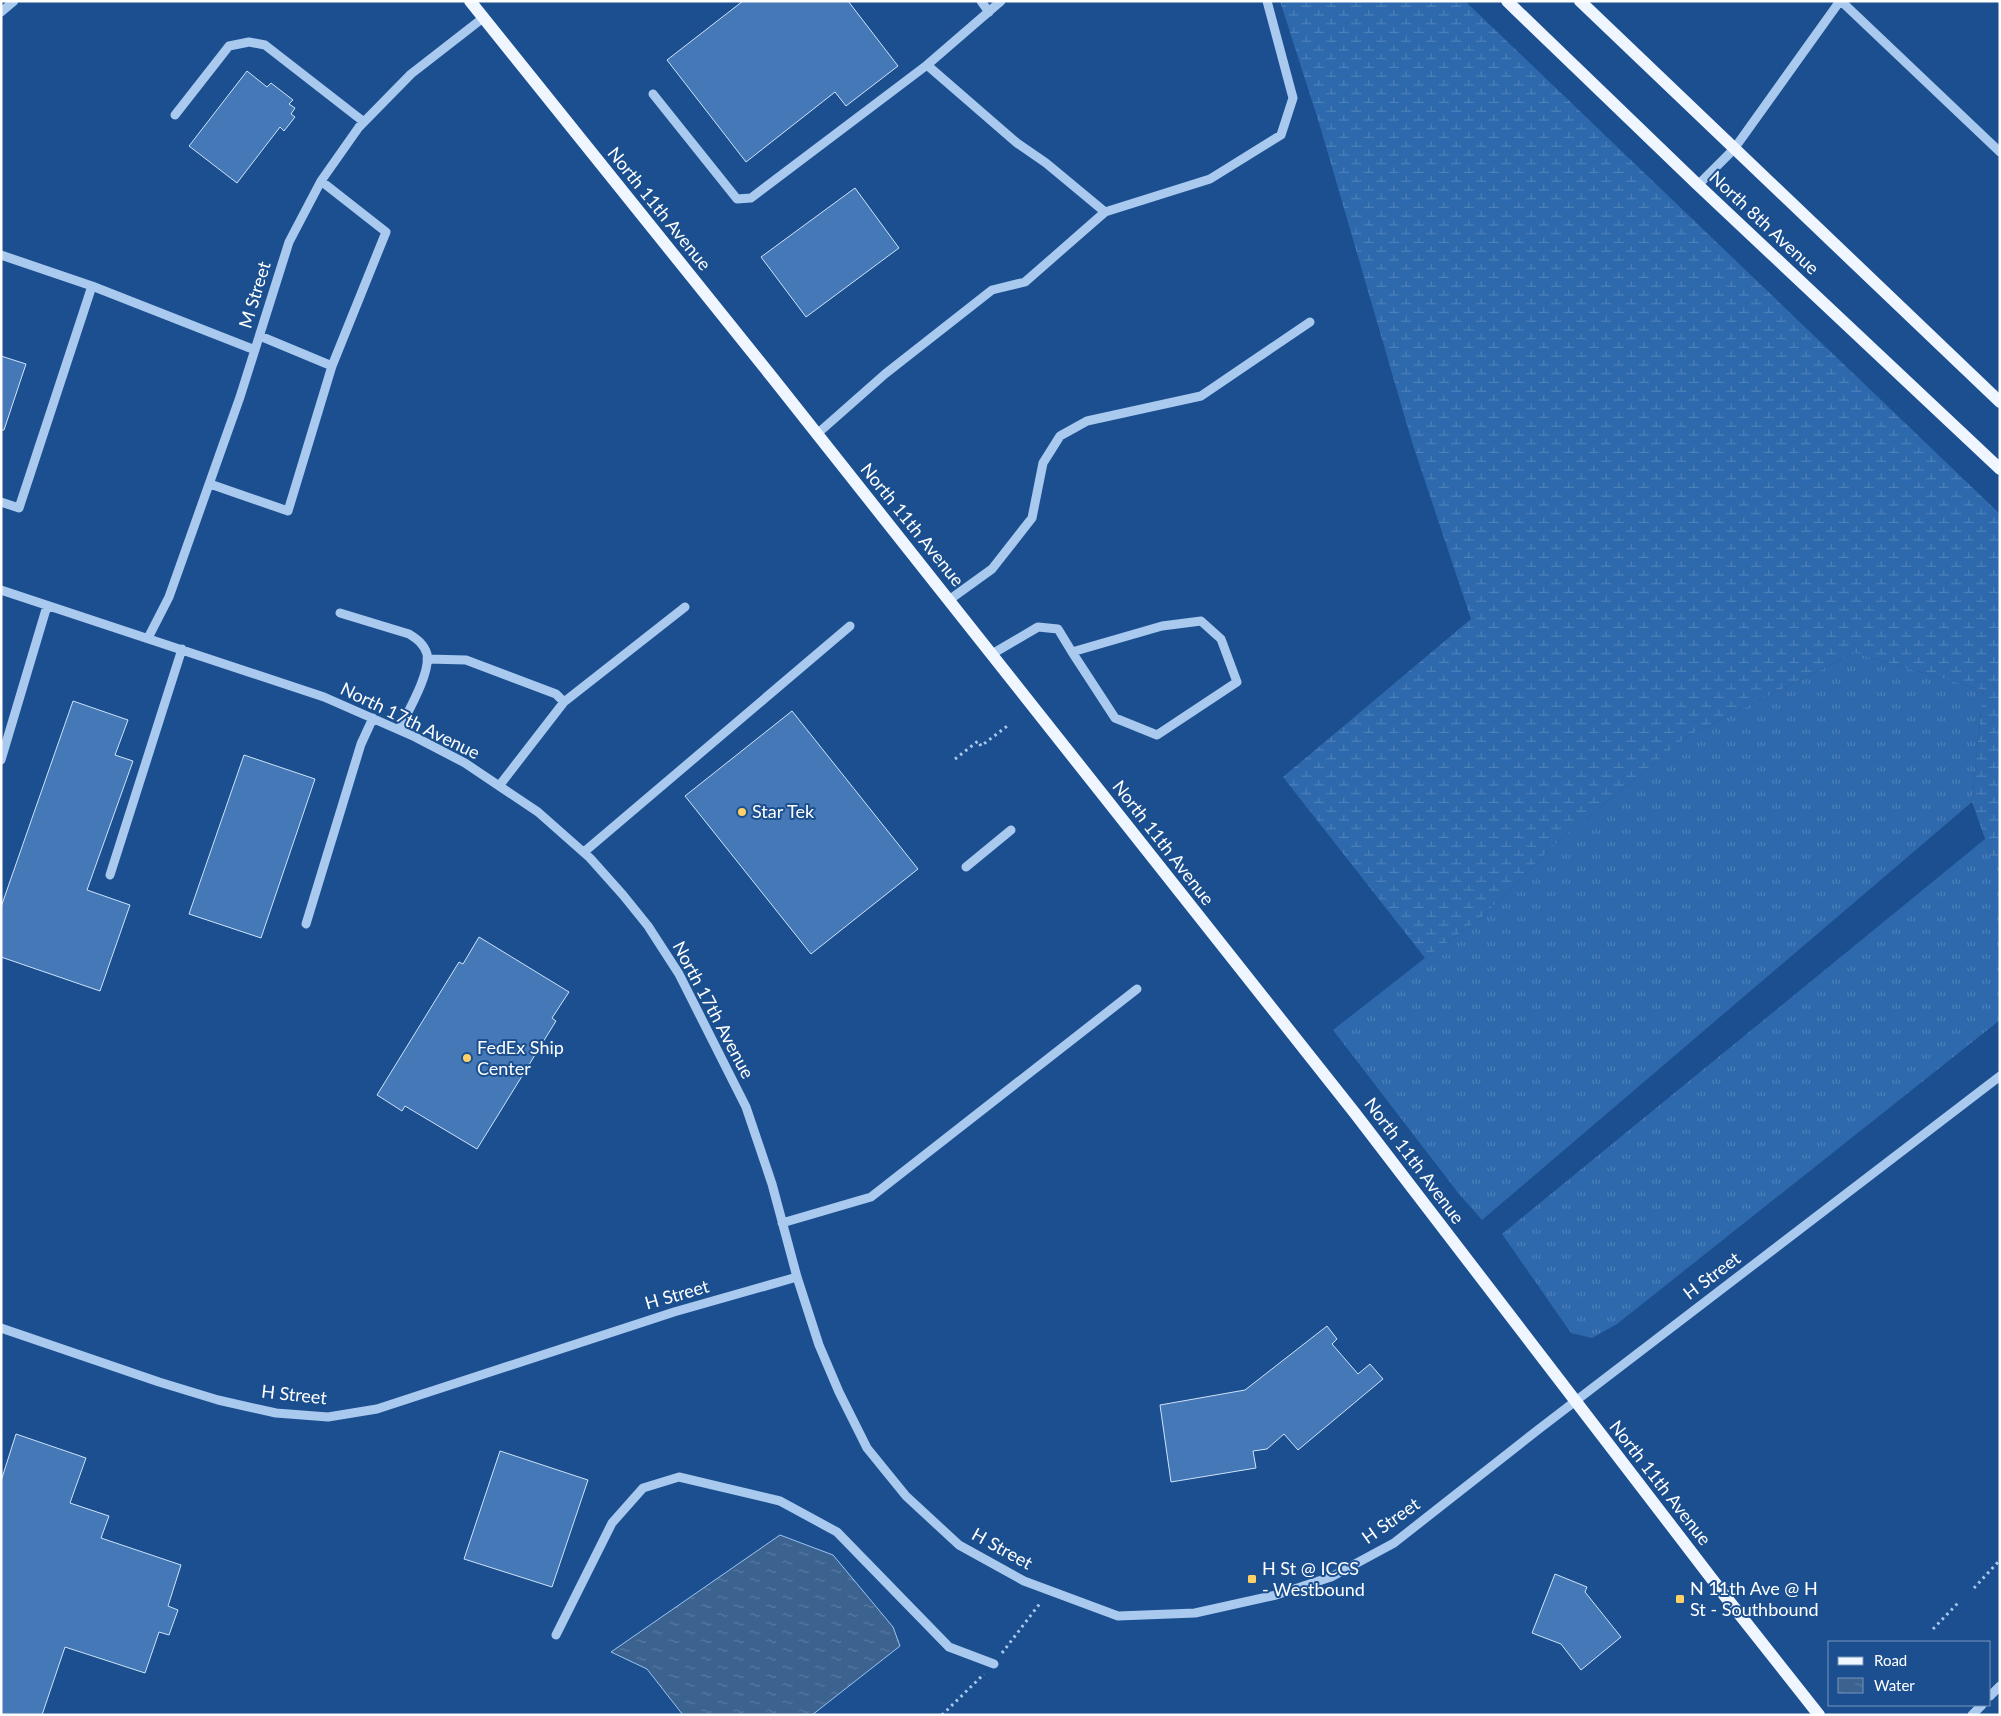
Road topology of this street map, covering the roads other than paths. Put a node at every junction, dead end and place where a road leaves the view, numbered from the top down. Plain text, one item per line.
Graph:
1 (14, 1) edge
2 (470, 1) edge
3 (981, 1) edge
4 (1001, 1) edge
5 (1267, 1) edge
6 (1507, 1) edge
7 (1580, 1) edge
8 (1840, 1) edge
9 (1, 12) edge
10 (989, 12) junction
11 (483, 18) junction
12 (927, 65) junction
13 (653, 94) dead end
14 (175, 115) dead end
15 (364, 122) junction
16 (1734, 149) junction
17 (2000, 152) edge
18 (321, 181) junction
19 (1698, 185) junction
20 (1105, 212) junction
21 (1, 255) edge
22 (92, 286) junction
23 (1310, 322) dead end
24 (260, 336) junction
25 (255, 350) junction
26 (332, 366) junction
27 (2000, 402) edge
28 (817, 434) junction
29 (2000, 469) edge
30 (210, 484) junction
31 (1, 502) edge
32 (1, 590) edge
33 (949, 600) junction
34 (47, 606) junction
35 (685, 607) dead end
36 (340, 613) dead end
37 (850, 626) dead end
38 (148, 638) junction
39 (182, 649) junction
40 (1072, 652) junction
41 (992, 654) junction
42 (427, 659) junction
43 (564, 702) junction
44 (373, 718) junction
45 (399, 730) junction
46 (1, 760) edge
47 (499, 786) junction
48 (1011, 830) dead end
49 (584, 852) junction
50 (966, 867) dead end
51 (110, 875) dead end
52 (306, 924) dead end
53 (1137, 989) dead end
54 (2000, 1076) edge
55 (782, 1223) junction
56 (797, 1276) junction
57 (1, 1328) edge
58 (1575, 1401) junction
59 (556, 1635) dead end
60 (994, 1664) dead end
61 (2000, 1686) edge
62 (1991, 1695) edge
63 (1981, 1706) edge
64 (1819, 1715) edge
65 (1972, 1715) edge

1 - 9 street
2 - 11 main road, North 11th Avenue
3 - 10 street
4 - 10 street
5 - 20 street
6 - 19 main road, North 8th Avenue
7 - 16 main road, North 8th Avenue
8 - 16 street
8 - 17 street
10 - 12 street
11 - 15 street, M Street
11 - 28 main road, North 11th Avenue
12 - 13 street
12 - 20 street
14 - 15 street
15 - 18 street, M Street
16 - 19 street
16 - 27 main road, North 8th Avenue
18 - 24 street, M Street
18 - 26 street
19 - 29 main road, North 8th Avenue
20 - 28 street
21 - 22 street
22 - 25 street
22 - 31 street
23 - 33 street
24 - 25 street, M Street
24 - 26 street
25 - 30 street, M Street
26 - 30 street
28 - 33 main road, North 11th Avenue
30 - 38 street, M Street
32 - 34 street, North 17th Avenue
33 - 41 main road, North 11th Avenue
34 - 38 street, North 17th Avenue
34 - 46 street
35 - 43 street
36 - 42 street
37 - 49 street
38 - 39 street, North 17th Avenue
39 - 44 street, North 17th Avenue
39 - 51 street
40 - 40 street
40 - 41 street
41 - 58 main road, North 11th Avenue
42 - 43 street
42 - 45 street
43 - 47 street
44 - 45 street, North 17th Avenue
44 - 52 street
45 - 47 street, North 17th Avenue
47 - 49 street, North 17th Avenue
48 - 50 street
49 - 55 street, North 17th Avenue
53 - 55 street
54 - 58 street, H Street
55 - 56 street, North 17th Avenue
56 - 57 street, H Street
56 - 58 street, H Street
58 - 64 main road, North 11th Avenue
59 - 60 street
61 - 62 street
63 - 65 street

